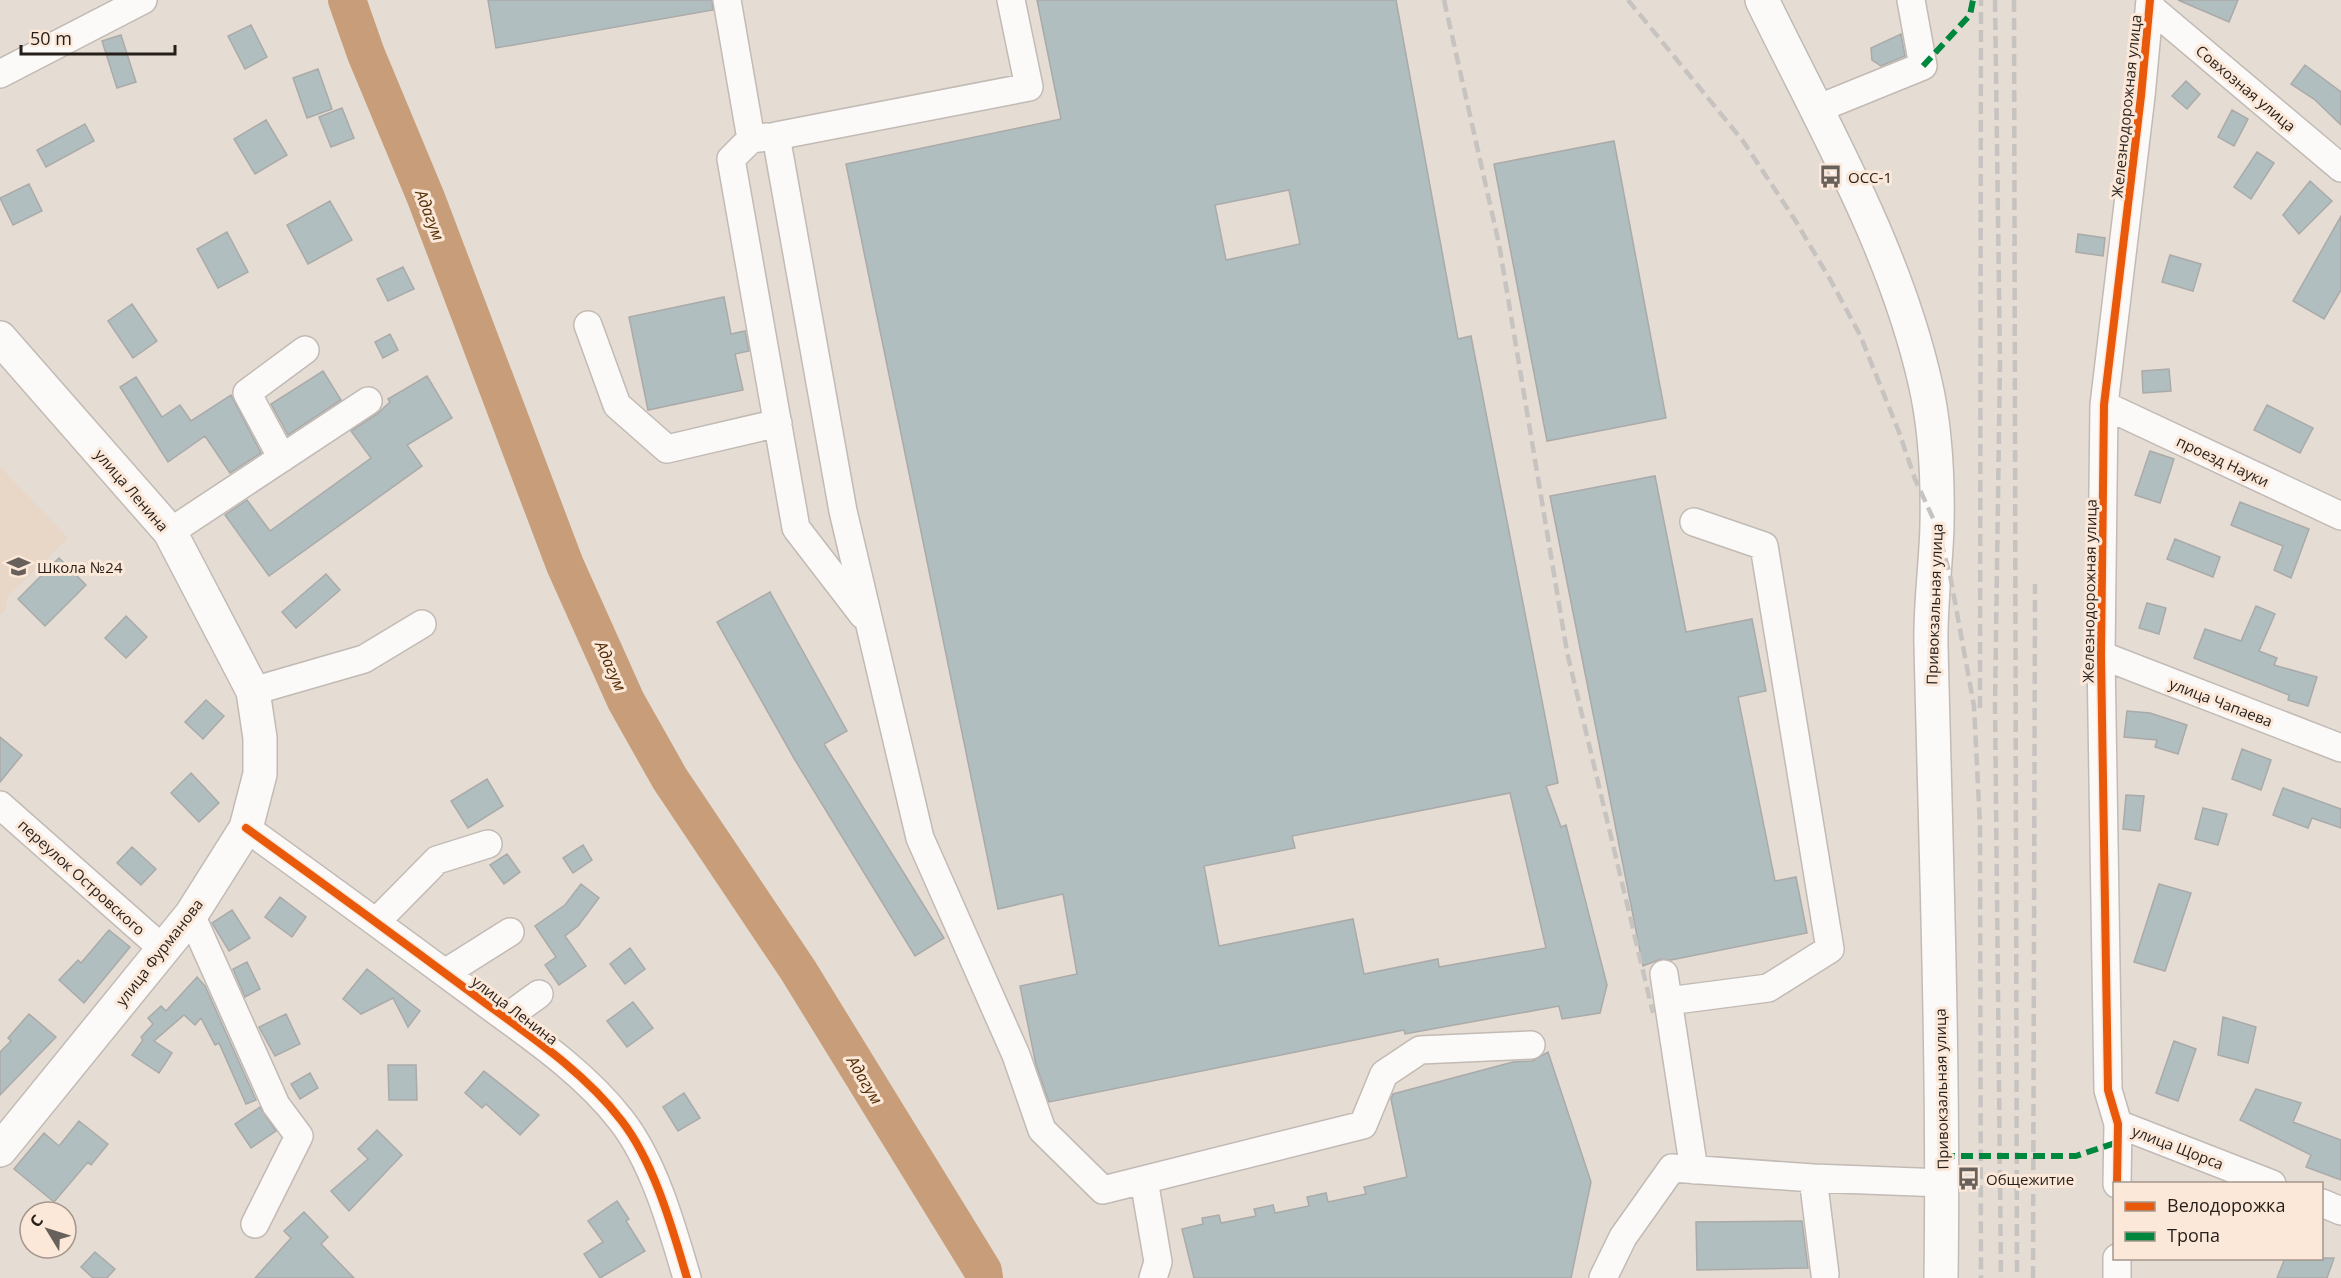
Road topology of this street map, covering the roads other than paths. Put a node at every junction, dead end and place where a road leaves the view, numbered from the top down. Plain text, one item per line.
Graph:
1 (143, 0) edge
2 (727, 0) edge
3 (1011, 0) edge
4 (1762, 0) edge
5 (1911, 0) edge
6 (2150, 4) edge
7 (0, 74) edge
8 (1817, 109) junction
9 (763, 137) junction
10 (2341, 168) edge
11 (588, 325) dead end
12 (0, 338) edge
13 (305, 350) dead end
14 (368, 401) dead end
15 (2104, 405) junction
16 (778, 423) junction
17 (282, 458) junction
18 (2341, 516) edge
19 (1694, 522) dead end
20 (170, 532) junction
21 (870, 623) junction
22 (422, 624) dead end
23 (2101, 655) junction
24 (253, 691) junction
25 (2341, 748) edge
26 (0, 805) edge
27 (246, 828) junction
28 (488, 844) dead end
29 (191, 915) junction
30 (377, 921) junction
31 (510, 932) dead end
32 (163, 949) junction
33 (445, 974) junction
34 (1664, 975) dead end
35 (539, 994) dead end
36 (1668, 1001) junction
37 (506, 1018) junction
38 (1531, 1045) dead end
39 (2118, 1124) junction
40 (0, 1150) edge
41 (1694, 1170) junction
42 (1813, 1179) junction
43 (1144, 1180) junction
44 (2118, 1182) edge
45 (2267, 1182) edge
46 (1943, 1183) junction
47 (2323, 1203) edge
48 (2341, 1210) edge
49 (255, 1224) dead end
50 (2117, 1260) edge
51 (1825, 1274) dead end
52 (687, 1278) edge
53 (1153, 1278) edge
54 (1604, 1278) edge
55 (1941, 1278) edge
56 (2117, 1278) edge

1 - 7 street
2 - 9 street
3 - 9 street
4 - 8 main road, Привокзальная улица
5 - 8 street
6 - 10 street, Совхозная улица
6 - 15 street, Железнодорожная улица
8 - 46 main road, Привокзальная улица
9 - 16 street
9 - 21 street
11 - 16 street
12 - 20 main road, улица Ленина
13 - 17 street
14 - 17 street
15 - 18 street, проезд Науки
15 - 23 street, Железнодорожная улица
16 - 21 street
17 - 20 street
19 - 36 street
20 - 24 main road, улица Ленина
21 - 43 street
22 - 24 street
23 - 25 street, улица Чапаева
23 - 39 street, Железнодорожная улица
24 - 27 main road, улица Фурманова
26 - 32 street, переулок Островского
27 - 29 main road, улица Фурманова
27 - 30 street, улица Ленина
28 - 30 street
29 - 32 main road, улица Фурманова
29 - 49 street
30 - 33 street, улица Ленина
31 - 33 street
32 - 40 main road, улица Фурманова
33 - 37 street, улица Ленина
34 - 36 street
35 - 37 street
36 - 41 street
37 - 52 street, улица Ленина
38 - 43 street
39 - 44 street, Железнодорожная улица
39 - 45 street, улица Щорса
41 - 42 street
41 - 54 street
42 - 46 street
42 - 51 street
43 - 53 street
46 - 55 main road, Привокзальная улица
47 - 48 street
50 - 56 street

